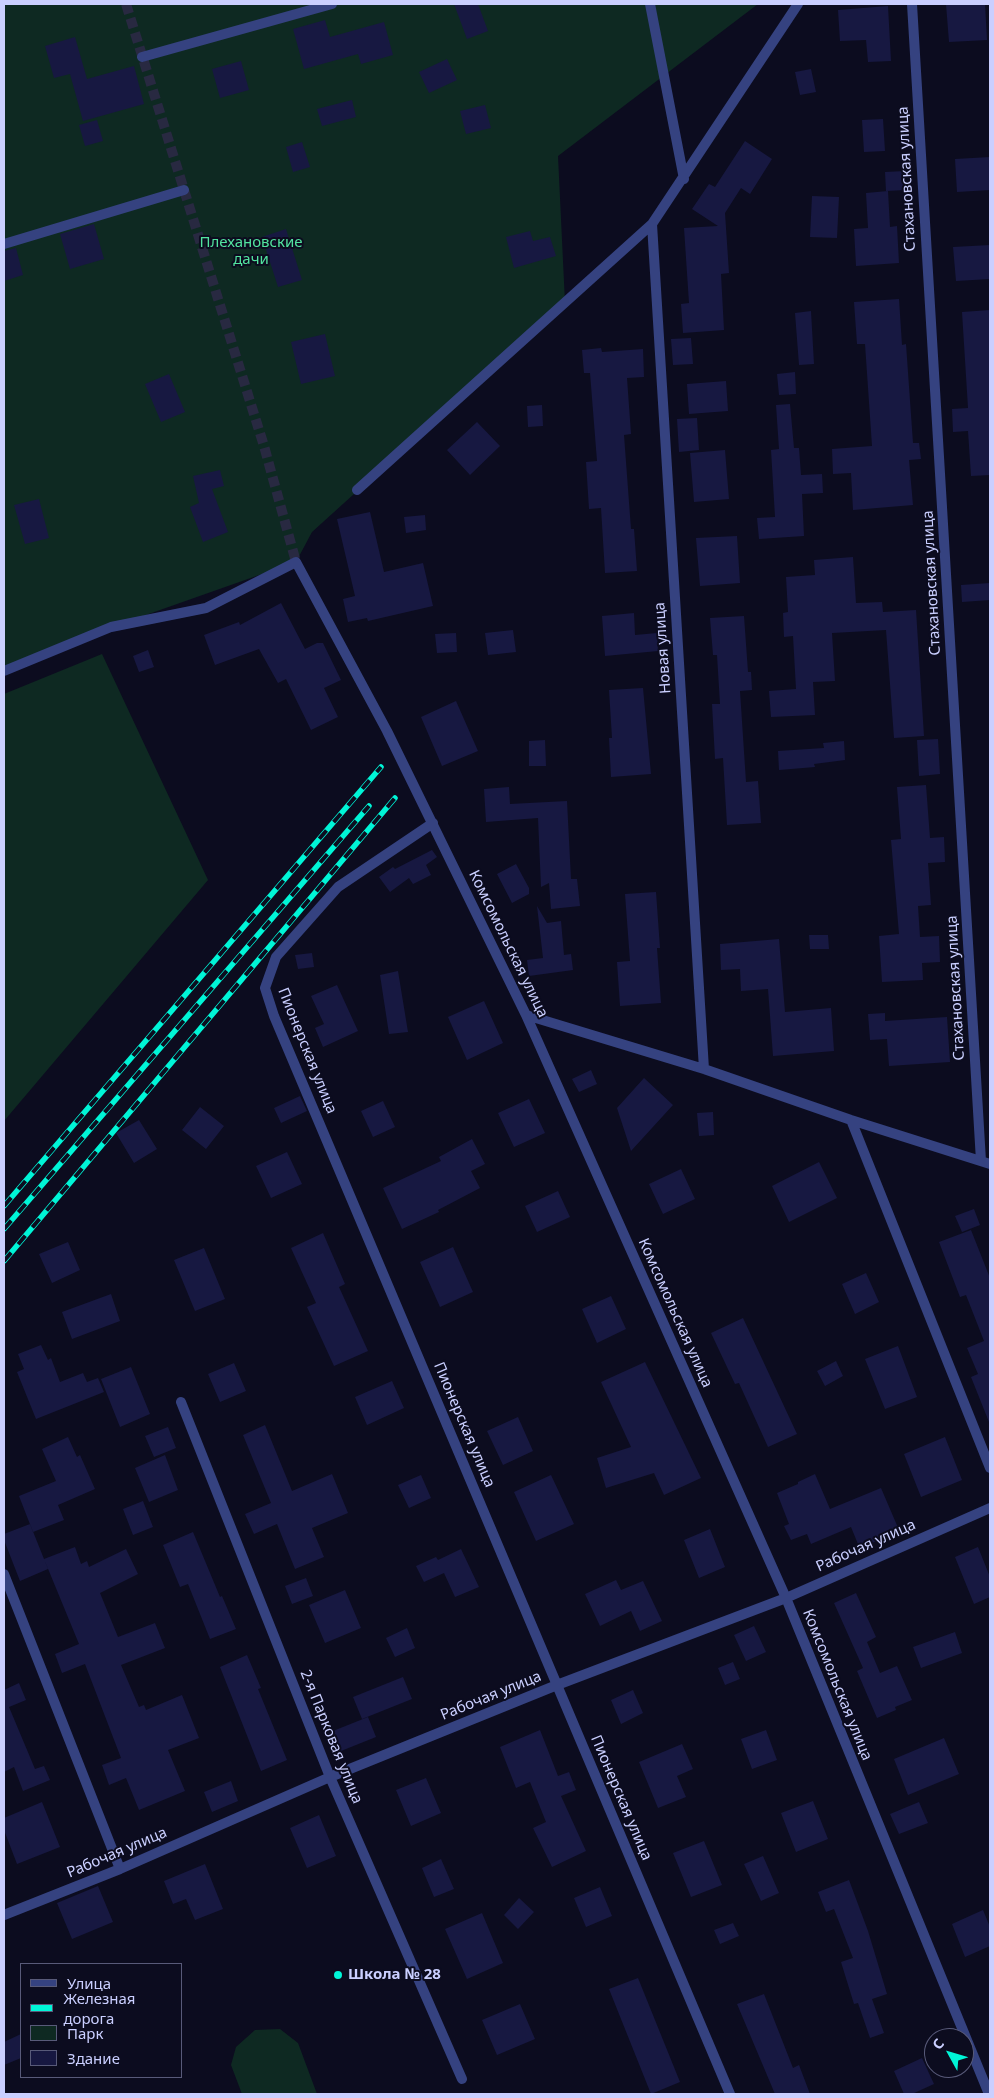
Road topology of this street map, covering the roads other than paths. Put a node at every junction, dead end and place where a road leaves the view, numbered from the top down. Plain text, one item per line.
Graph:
1 (332, 4) edge
2 (650, 4) edge
3 (798, 4) edge
4 (912, 4) edge
5 (142, 57) dead end
6 (684, 178) junction
7 (184, 190) dead end
8 (652, 224) junction
9 (4, 244) edge
10 (357, 490) dead end
11 (4, 671) edge
12 (433, 823) junction
13 (526, 1015) junction
14 (704, 1069) junction
15 (851, 1120) junction
16 (986, 1163) edge
17 (181, 1402) dead end
18 (990, 1468) edge
19 (990, 1508) edge
20 (4, 1574) edge
21 (786, 1598) junction
22 (557, 1685) junction
23 (330, 1777) junction
24 (120, 1870) junction
25 (4, 1916) edge
26 (462, 2079) dead end
27 (730, 2094) edge
28 (989, 2094) edge

1 - 5 street
2 - 6 street
3 - 6 street
4 - 16 street, Стахановская улица
6 - 8 street
7 - 9 street
8 - 10 street
8 - 14 street, Новая улица
11 - 12 street, Комсомольская улица
12 - 13 street, Комсомольская улица
12 - 22 street, Пионерская улица
13 - 14 street
13 - 21 street, Комсомольская улица
14 - 15 street
15 - 16 street
15 - 18 street
17 - 23 street, 2-я Парковая улица
19 - 21 street, Рабочая улица
20 - 24 street
21 - 22 street, Рабочая улица
21 - 28 street, Комсомольская улица
22 - 23 street, Рабочая улица
22 - 27 street, Пионерская улица
23 - 24 street, Рабочая улица
23 - 26 street, 2-я Парковая улица
24 - 25 street, Рабочая улица

